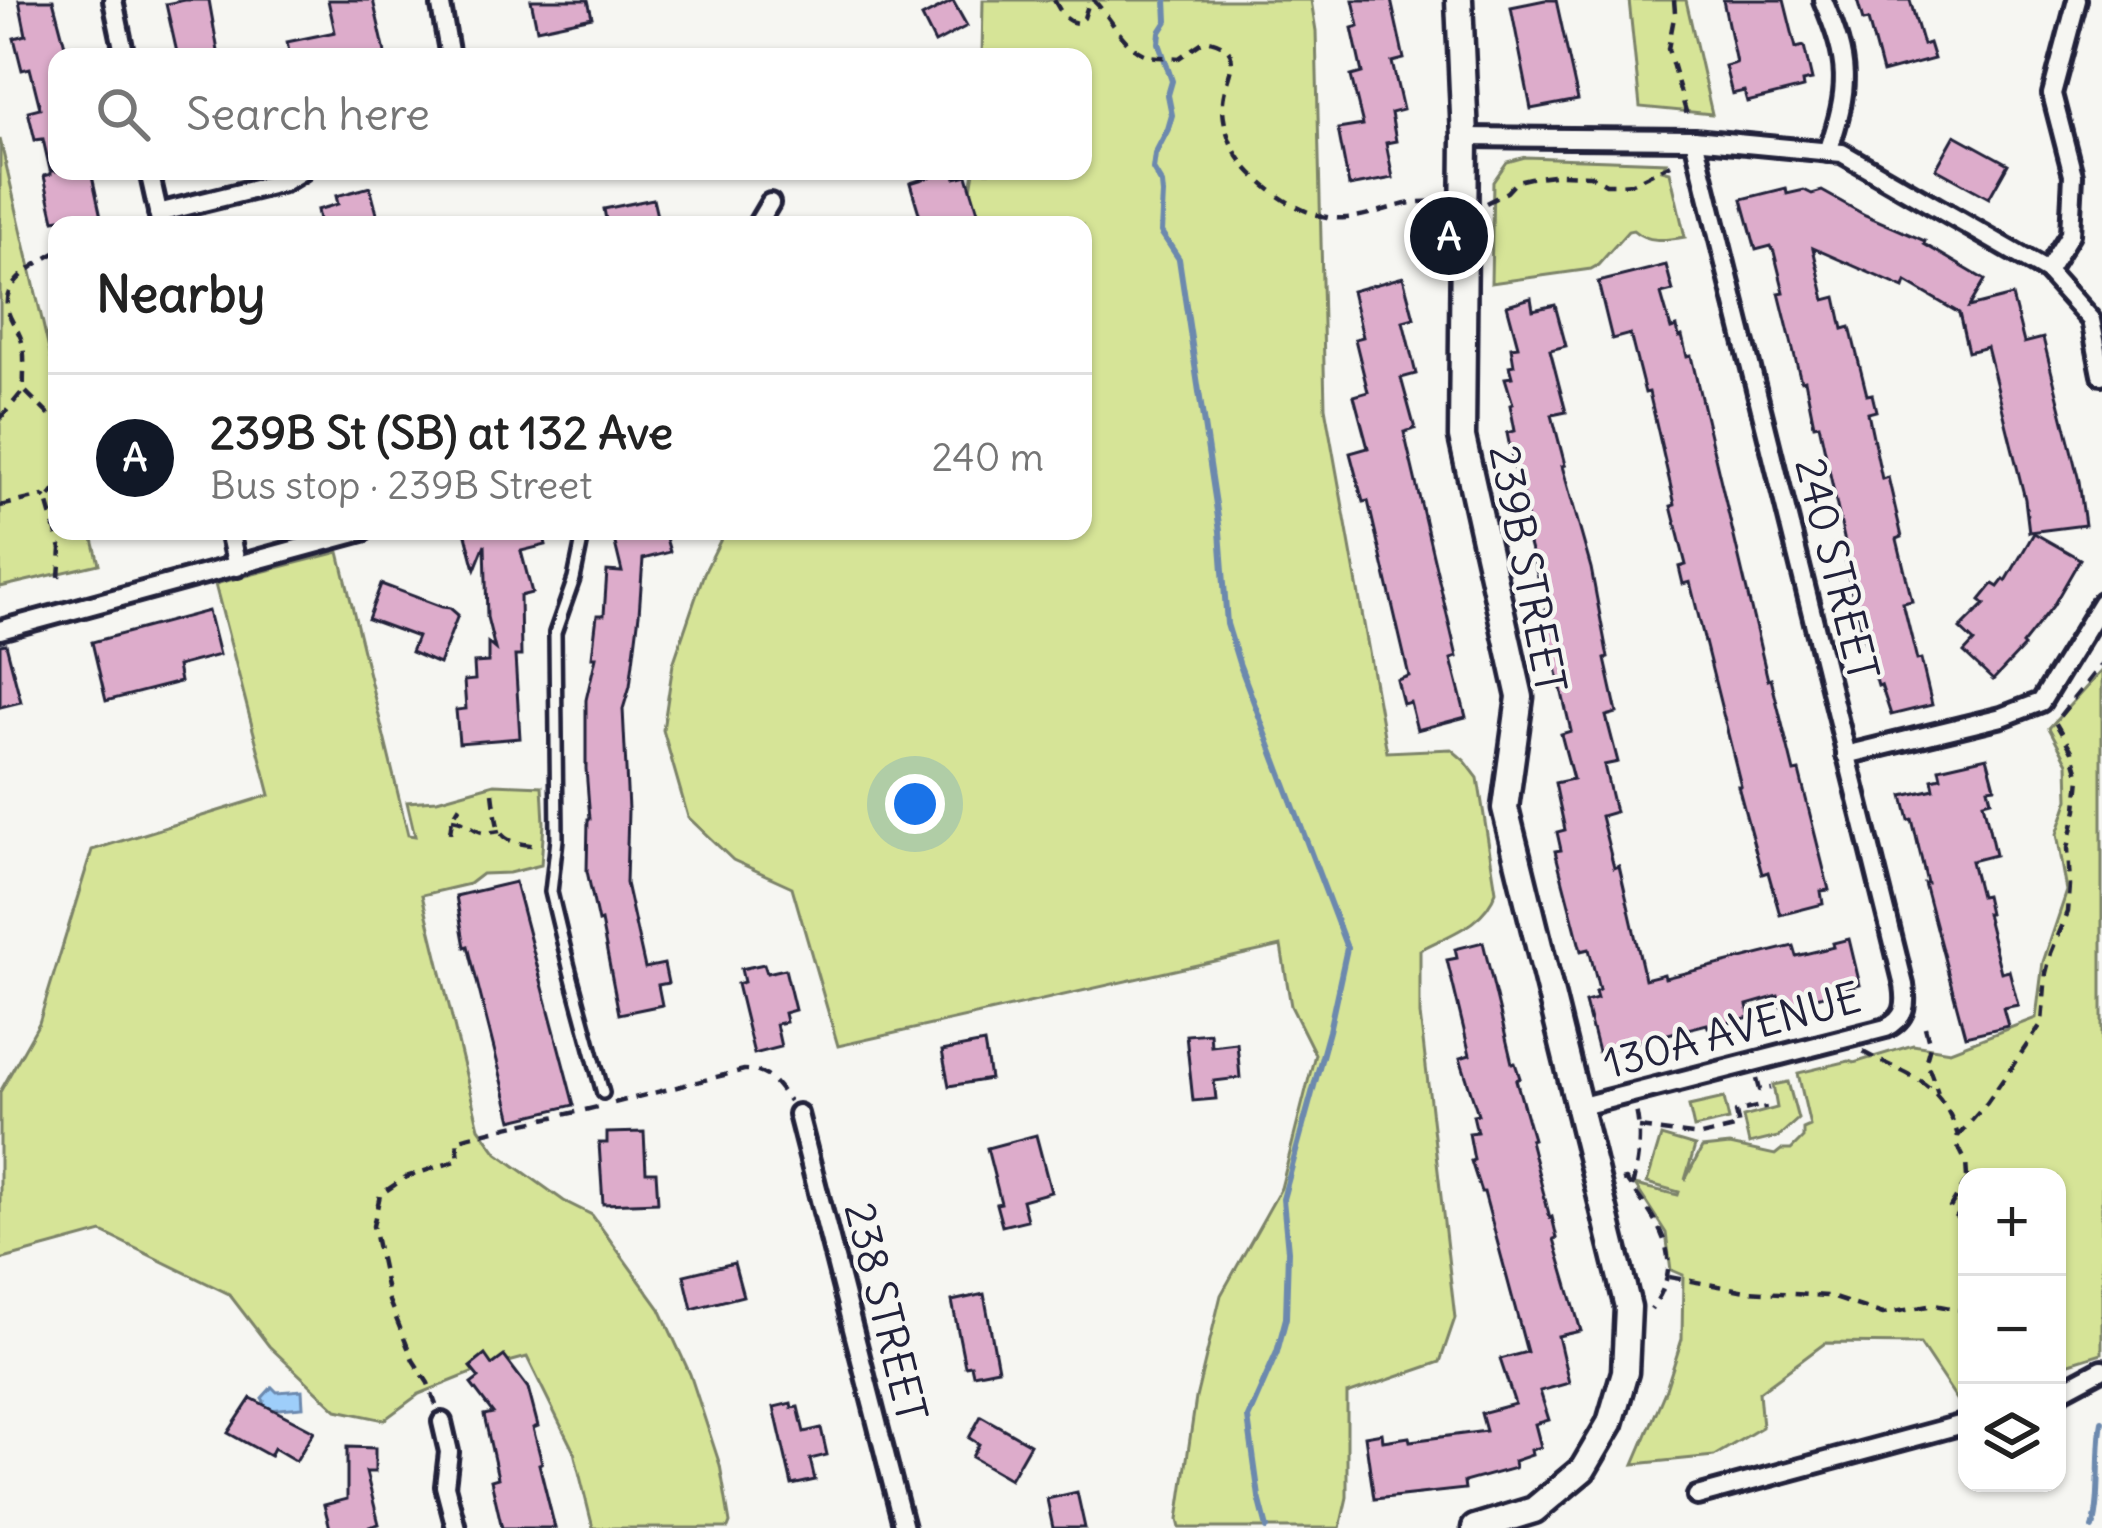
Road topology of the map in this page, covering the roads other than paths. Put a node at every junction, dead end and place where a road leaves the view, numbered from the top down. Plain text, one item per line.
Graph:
1 (113, 0) edge
2 (1459, 0) edge
3 (1822, 0) edge
4 (2077, 0) edge
5 (441, 6) dead end
6 (123, 48) edge
7 (448, 48) edge
8 (1691, 130) junction
9 (1466, 137) junction
10 (1828, 152) junction
11 (151, 180) edge
12 (287, 180) edge
13 (770, 203) dead end
14 (158, 216) edge
15 (169, 216) edge
16 (762, 216) edge
17 (2047, 271) junction
18 (2102, 375) edge
19 (231, 540) edge
20 (332, 540) edge
21 (582, 540) edge
22 (237, 567) junction
23 (2102, 602) edge
24 (0, 630) edge
25 (1846, 755) junction
26 (1902, 1016) joint
27 (603, 1093) dead end
28 (1578, 1107) junction
29 (798, 1114) road end
30 (2102, 1369) edge
31 (2066, 1388) edge
32 (442, 1422) road end
33 (1958, 1426) edge
34 (1697, 1496) dead end
35 (456, 1528) edge
36 (904, 1528) edge
37 (1475, 1528) edge

1 - 6 street
2 - 9 street, 239B STREET
3 - 10 street
4 - 17 street
5 - 7 street
8 - 9 street
8 - 10 street
8 - 25 street, 240 STREET
9 - 28 street, 239B STREET
10 - 17 street
11 - 14 street
12 - 15 street
13 - 16 street
17 - 18 street
19 - 22 street
20 - 22 street
21 - 27 lane
22 - 24 street
23 - 25 street
25 - 26 street, 240 STREET
26 - 28 street, 130A AVENUE
28 - 37 street, 239B STREET
29 - 36 street, 238 STREET
30 - 31 street
32 - 35 street
33 - 34 street

